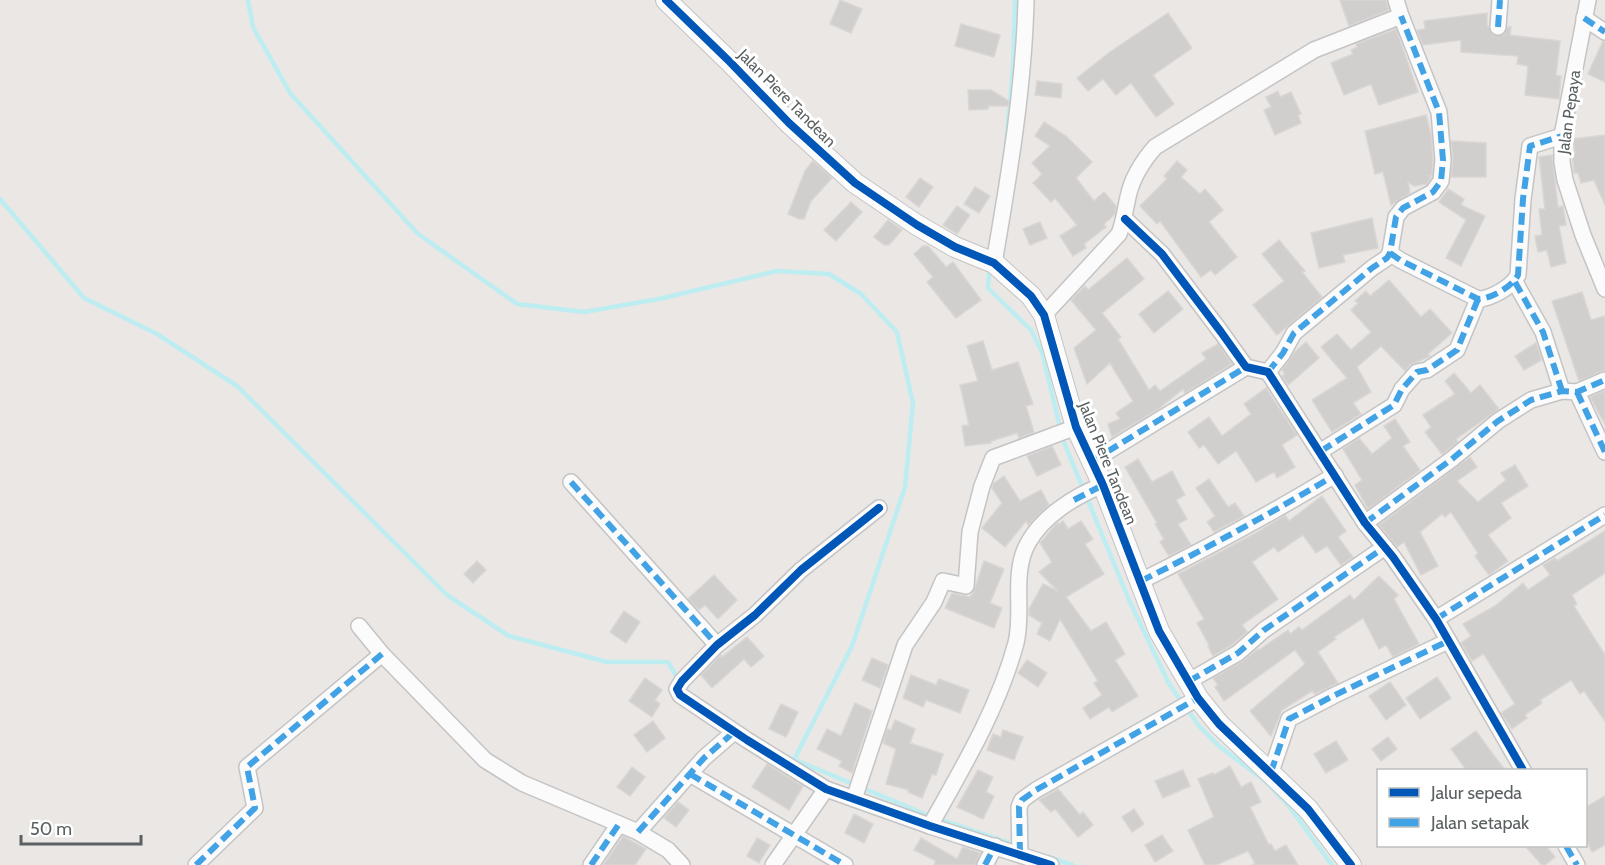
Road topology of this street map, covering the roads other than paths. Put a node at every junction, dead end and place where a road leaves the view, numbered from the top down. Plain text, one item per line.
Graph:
1 (666, 0) edge
2 (1026, 0) edge
3 (1396, 0) edge
4 (1500, 0) edge
5 (1588, 0) edge
6 (1401, 16) junction
7 (1584, 18) junction
8 (1498, 27) dead end
9 (1605, 32) edge
10 (1562, 136) junction
11 (1125, 219) junction
12 (1390, 253) junction
13 (988, 260) junction
14 (1515, 282) junction
15 (1605, 289) edge
16 (1478, 299) junction
17 (1044, 315) junction
18 (1246, 367) junction
19 (1268, 372) junction
20 (1605, 380) edge
21 (1570, 392) junction
22 (1076, 427) junction
23 (1321, 451) junction
24 (1605, 452) edge
25 (1092, 461) junction
26 (1335, 475) junction
27 (571, 482) dead end
28 (1099, 487) junction
29 (879, 507) dead end
30 (1605, 515) edge
31 (1365, 523) junction
32 (1385, 547) junction
33 (1141, 581) junction
34 (1436, 619) junction
35 (359, 626) dead end
36 (1448, 641) junction
37 (717, 645) junction
38 (382, 654) junction
39 (1193, 694) junction
40 (734, 732) junction
41 (1522, 769) edge
42 (1271, 772) junction
43 (690, 774) junction
44 (826, 789) junction
45 (854, 799) junction
46 (619, 824) junction
47 (930, 826) junction
48 (638, 832) junction
49 (794, 835) junction
50 (994, 846) junction
51 (1567, 847) edge
52 (1020, 854) junction
53 (196, 865) edge
54 (591, 865) edge
55 (682, 865) edge
56 (773, 865) edge
57 (845, 865) edge
58 (985, 865) edge
59 (1051, 865) edge
60 (1351, 865) edge
61 (1577, 865) edge

1 - 13 street, Jalan Piere Tandean
2 - 13 street
3 - 6 street
4 - 8 street
5 - 7 street, Jalan Pepaya
6 - 11 street
6 - 12 street
7 - 9 street
7 - 10 street, Jalan Pepaya
10 - 14 street
10 - 15 street, Jalan Pepaya
11 - 17 street
11 - 18 street
12 - 16 street
12 - 19 street
13 - 17 street, Jalan Piere Tandean
14 - 16 street
14 - 21 street
16 - 23 street
17 - 22 street, Jalan Piere Tandean
18 - 19 street
18 - 25 street
19 - 23 street
20 - 21 street
21 - 24 street
21 - 31 street
22 - 25 street, Jalan Piere Tandean
22 - 45 street
23 - 26 street
25 - 28 street, Jalan Piere Tandean
26 - 31 street
26 - 33 street
27 - 37 street
28 - 33 street, Jalan Piere Tandean
28 - 47 street
29 - 37 street
30 - 34 street
31 - 32 street
32 - 34 street
32 - 39 street
33 - 39 street, Jalan Piere Tandean
34 - 36 street
35 - 38 street
36 - 41 street
36 - 42 street
37 - 40 street
38 - 46 street
38 - 53 street
39 - 42 street, Jalan Piere Tandean
39 - 52 street
40 - 43 street
40 - 44 street
42 - 60 street, Jalan Piere Tandean
43 - 48 street
43 - 49 street
44 - 45 street
44 - 49 street
45 - 47 street
46 - 48 street
46 - 54 street
47 - 50 street
48 - 55 street
49 - 56 street
49 - 57 street
50 - 52 street
50 - 58 street
51 - 61 street
52 - 59 street

